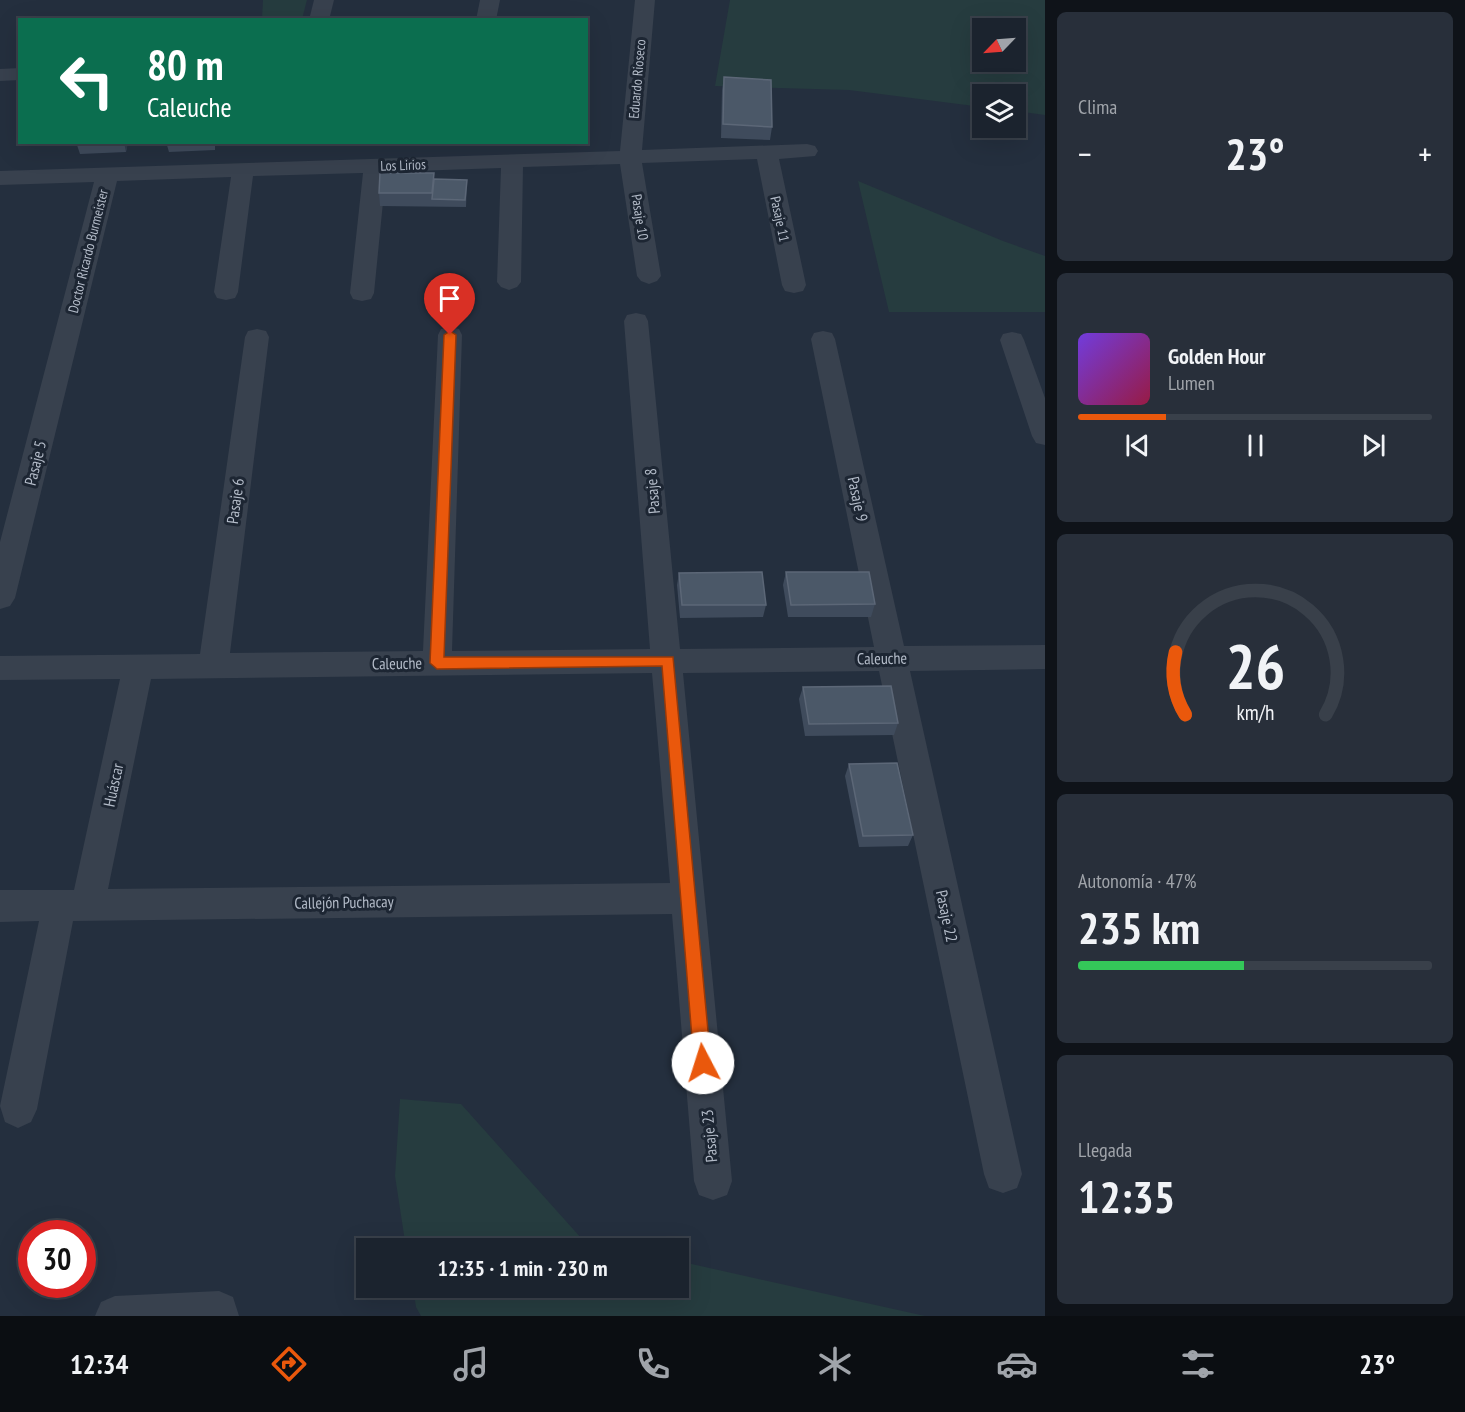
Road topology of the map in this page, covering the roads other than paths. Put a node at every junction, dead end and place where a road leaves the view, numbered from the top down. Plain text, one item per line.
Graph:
1 (324, 0) edge
2 (490, 0) edge
3 (645, 0) edge
4 (320, 18) edge
5 (486, 18) edge
6 (18, 74) edge
7 (0, 75) edge
8 (807, 151) dead end
9 (461, 153) edge
10 (766, 153) junction
11 (630, 157) junction
12 (513, 161) junction
13 (375, 166) junction
14 (243, 170) junction
15 (107, 175) junction
16 (0, 178) edge
17 (649, 276) dead end
18 (509, 282) dead end
19 (794, 285) dead end
20 (226, 292) dead end
21 (362, 293) dead end
22 (636, 321) dead end
23 (69, 327) joint
24 (450, 335) dead end
25 (257, 337) dead end
26 (823, 339) dead end
27 (1012, 340) dead end
28 (1045, 436) edge
29 (0, 598) edge
30 (1045, 657) edge
31 (892, 658) junction
32 (668, 661) junction
33 (437, 663) junction
34 (213, 665) junction
35 (138, 666) junction
36 (0, 668) edge
37 (688, 898) junction
38 (73, 905) junction
39 (0, 906) edge
40 (18, 1109) dead end
41 (1003, 1174) dead end
42 (713, 1181) dead end
43 (219, 1313) edge
44 (115, 1316) edge

1 - 4 street
2 - 5 street
3 - 11 street, Eduardo Rioseco
6 - 7 street
8 - 10 street, Los Lirios
9 - 12 street, Los Lirios
9 - 13 street, Los Lirios
10 - 11 street, Los Lirios
10 - 19 street, Pasaje 11
11 - 12 street, Los Lirios
11 - 17 street, Pasaje 10
12 - 18 street
13 - 14 street, Los Lirios
13 - 21 street
14 - 15 street, Los Lirios
14 - 20 street
15 - 16 street, Los Lirios
15 - 23 street, Doctor Ricardo Burmeister
22 - 32 street, Pasaje 8
23 - 29 street, Pasaje 5
24 - 33 street
25 - 34 street, Pasaje 6
26 - 31 street, Pasaje 9
27 - 28 street
30 - 31 street, Caleuche
31 - 32 street, Caleuche
31 - 41 street, Pasaje 22
32 - 33 street, Caleuche
32 - 37 street, Pasaje 23
33 - 34 street, Caleuche
34 - 35 street, Caleuche
35 - 36 street, Caleuche
35 - 38 street, Huáscar
37 - 38 street, Callejón Puchacay
37 - 42 street, Pasaje 23
38 - 39 street, Callejón Puchacay
38 - 40 street, Huáscar
43 - 44 street

